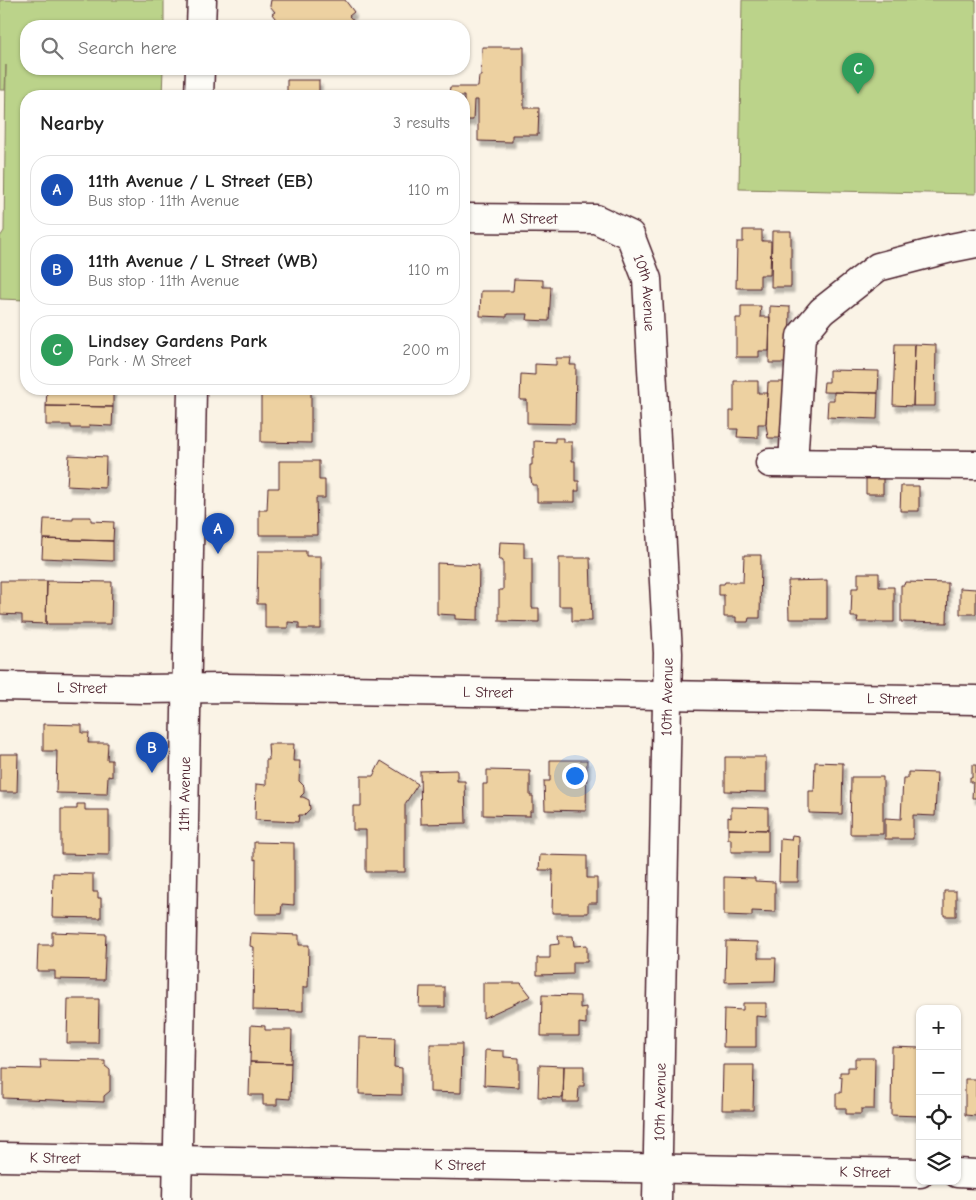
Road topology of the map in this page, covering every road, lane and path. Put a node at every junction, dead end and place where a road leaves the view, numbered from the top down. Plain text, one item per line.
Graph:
1 (202, 0) edge
2 (201, 20) edge
3 (200, 75) edge
4 (199, 90) edge
5 (470, 218) edge
6 (596, 219) joint
7 (976, 243) edge
8 (192, 395) edge
9 (976, 465) edge
10 (0, 686) edge
11 (187, 689) junction
12 (667, 695) junction
13 (976, 700) edge
14 (0, 1157) edge
15 (178, 1160) junction
16 (658, 1169) junction
17 (916, 1173) edge
18 (961, 1174) edge
19 (976, 1174) edge
20 (176, 1200) edge
21 (657, 1200) edge

1 - 2 street
3 - 4 street
5 - 6 street, M Street
6 - 12 street, 10th Avenue
7 - 9 street
8 - 11 street, 11th Avenue
10 - 11 street, L Street
11 - 12 street, L Street
11 - 15 street, 11th Avenue
12 - 13 street, L Street
12 - 16 street, 10th Avenue
14 - 15 street, K Street
15 - 16 street, K Street
15 - 20 street, 11th Avenue
16 - 17 street, K Street
16 - 21 street, 10th Avenue
18 - 19 street

